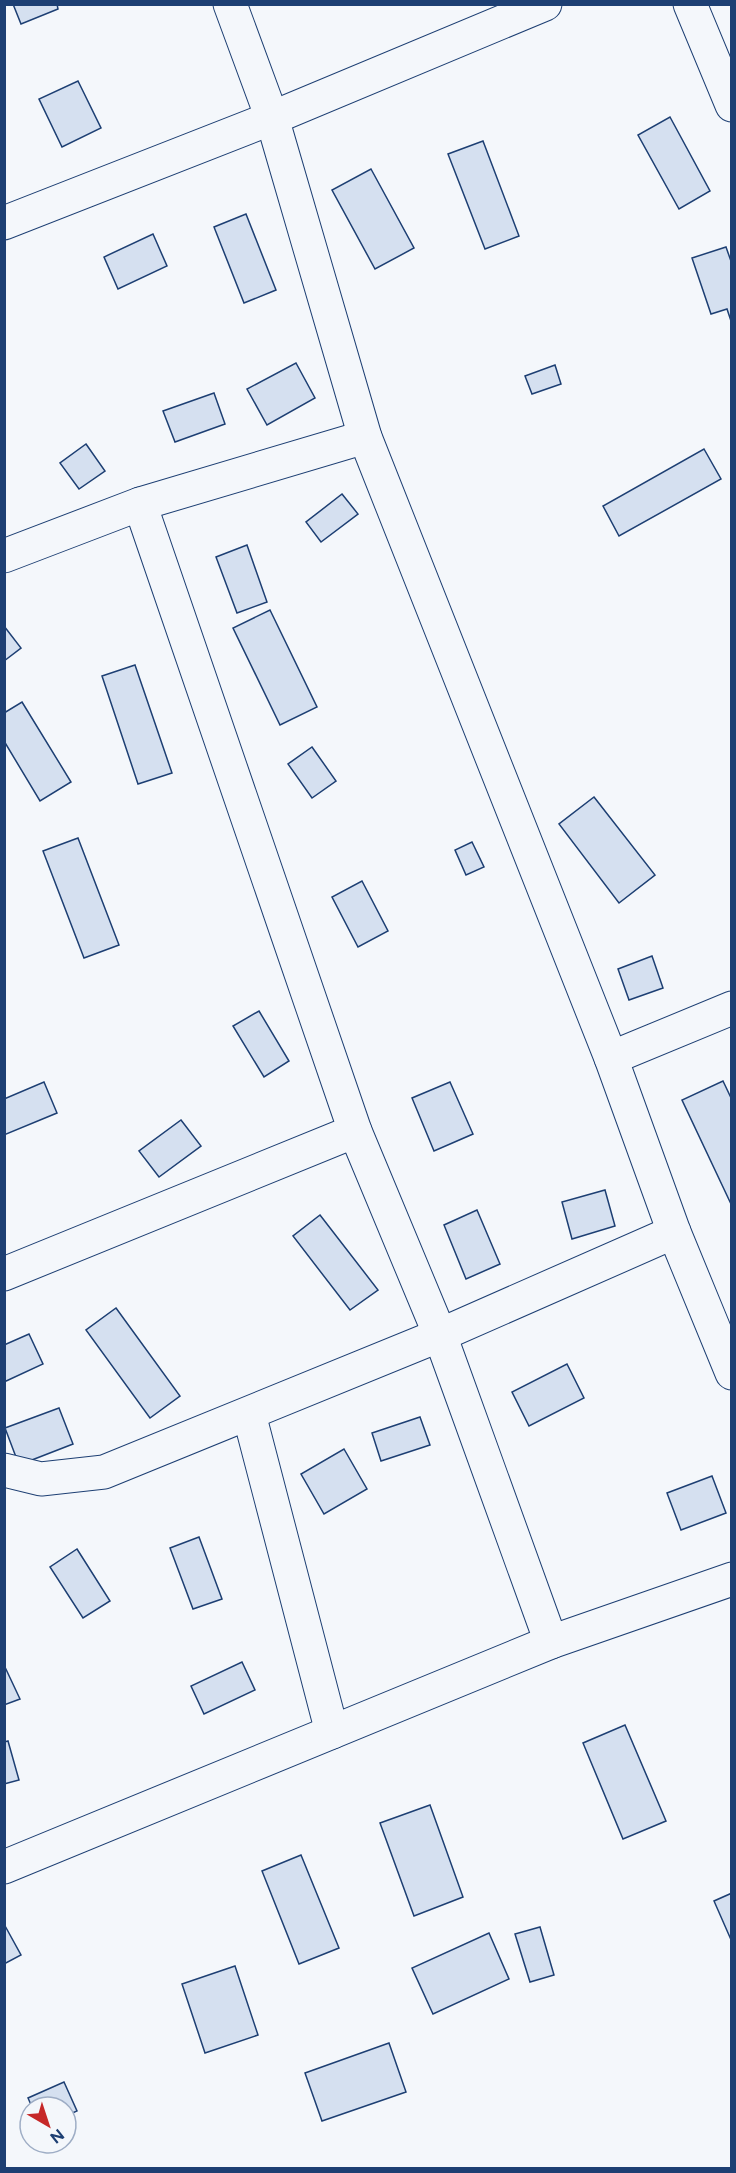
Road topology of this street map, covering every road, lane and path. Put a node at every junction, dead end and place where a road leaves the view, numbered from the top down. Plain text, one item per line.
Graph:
1 (230, 4) edge
2 (544, 4) edge
3 (690, 4) edge
4 (732, 105) edge
5 (272, 118) junction
6 (4, 223) edge
7 (365, 438) junction
8 (140, 504) junction
9 (4, 556) edge
10 (732, 1008) edge
11 (611, 1058) junction
12 (355, 1131) junction
13 (674, 1232) junction
14 (4, 1274) edge
15 (440, 1335) junction
16 (732, 1373) edge
17 (249, 1414) junction
18 (4, 1470) edge
19 (732, 1579) edge
20 (551, 1642) junction
21 (332, 1732) junction
22 (4, 1868) edge

1 - 5 street
2 - 5 street
3 - 4 street
5 - 6 street
5 - 7 street
7 - 8 street
7 - 11 street
8 - 9 street
8 - 12 street
10 - 11 street
11 - 13 street
12 - 14 street
12 - 15 street
13 - 15 street
13 - 16 street
15 - 17 street
15 - 20 street
17 - 18 street
17 - 21 street
19 - 20 street
20 - 21 street
21 - 22 street

